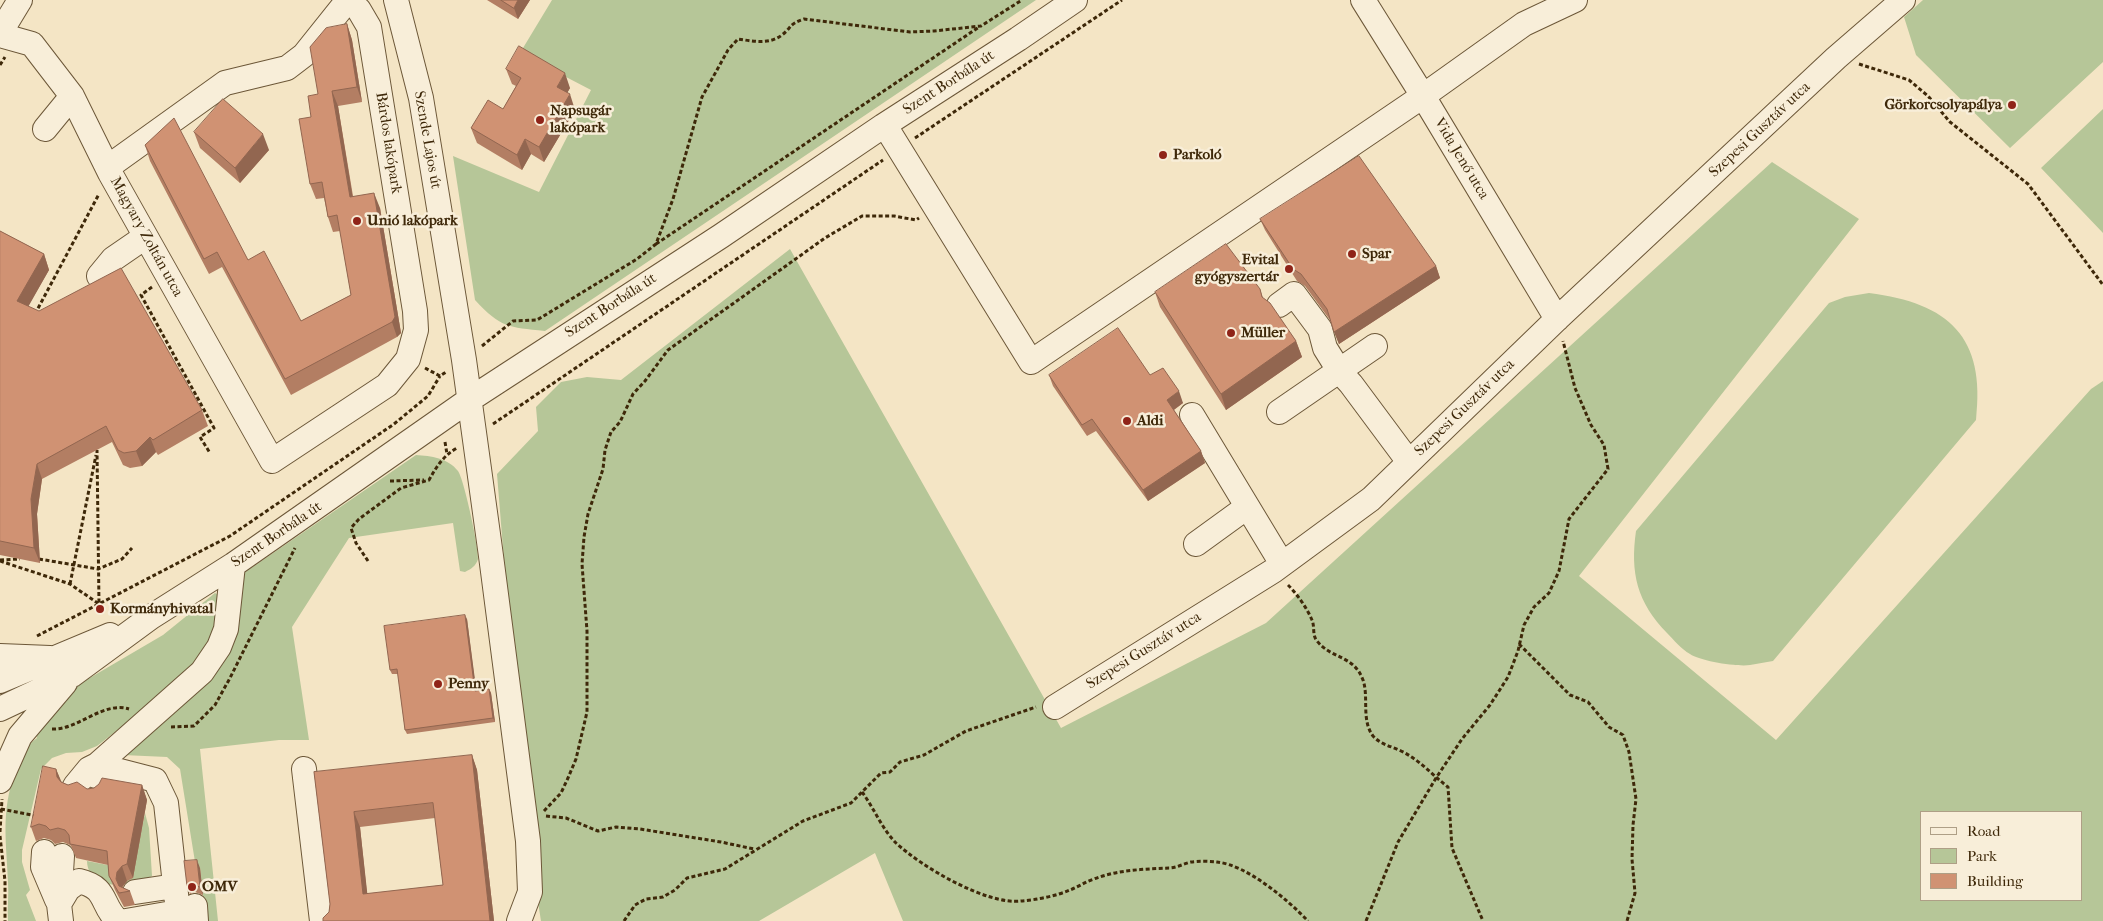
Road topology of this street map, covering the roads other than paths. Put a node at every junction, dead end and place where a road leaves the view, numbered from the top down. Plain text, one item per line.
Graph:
1 (20, 0) edge
2 (348, 0) edge
3 (396, 0) edge
4 (1075, 0) edge
5 (1362, 0) edge
6 (1575, 0) edge
7 (1903, 0) edge
8 (0, 34) edge
9 (72, 96) junction
10 (1424, 96) junction
11 (883, 126) junction
12 (45, 129) dead end
13 (108, 167) junction
14 (145, 237) junction
15 (99, 276) dead end
16 (1279, 305) dead end
17 (1557, 319) junction
18 (1375, 346) dead end
19 (1340, 372) junction
20 (469, 400) junction
21 (1279, 412) dead end
22 (1192, 415) dead end
23 (272, 461) joint
24 (1409, 462) junction
25 (1248, 507) junction
26 (1196, 544) dead end
27 (233, 565) junction
28 (1278, 568) junction
29 (0, 656) edge
30 (65, 666) junction
31 (0, 681) edge
32 (1054, 707) road end
33 (0, 709) edge
34 (304, 770) dead end
35 (155, 780) junction
36 (0, 781) edge
37 (190, 868) edge
38 (119, 904) edge
39 (183, 907) edge
40 (60, 913) edge
41 (322, 921) edge
42 (519, 921) edge

1 - 8 street
2 - 13 street, Bárdos lakópark
2 - 23 street, Bárdos lakópark
3 - 20 street, Szende Lajos út
4 - 11 street, Szent Borbála út
5 - 10 street, Vida Jenő utca
6 - 10 street
7 - 17 street, Szepesi Gusztáv utca
8 - 9 street, Magyary Zoltán utca
9 - 12 street
9 - 13 street, Magyary Zoltán utca
10 - 11 street
10 - 17 street, Vida Jenő utca
11 - 20 street, Szent Borbála út
13 - 14 street, Magyary Zoltán utca
14 - 15 street
14 - 23 street, Magyary Zoltán utca
16 - 19 street
17 - 24 street, Szepesi Gusztáv utca
18 - 19 street
19 - 21 street
19 - 24 street
20 - 27 street, Szent Borbála út
20 - 42 street, Szende Lajos út
22 - 25 street
24 - 28 street, Szepesi Gusztáv utca
25 - 26 street
25 - 28 street
27 - 30 street, Szent Borbála út
27 - 35 street
28 - 32 street, Szepesi Gusztáv utca
29 - 30 street
30 - 31 street, Szent Borbála út
30 - 33 street, Szent Borbála út
30 - 36 street
34 - 41 street
35 - 37 street
35 - 39 street
38 - 39 street
38 - 40 street
40 - 40 street

